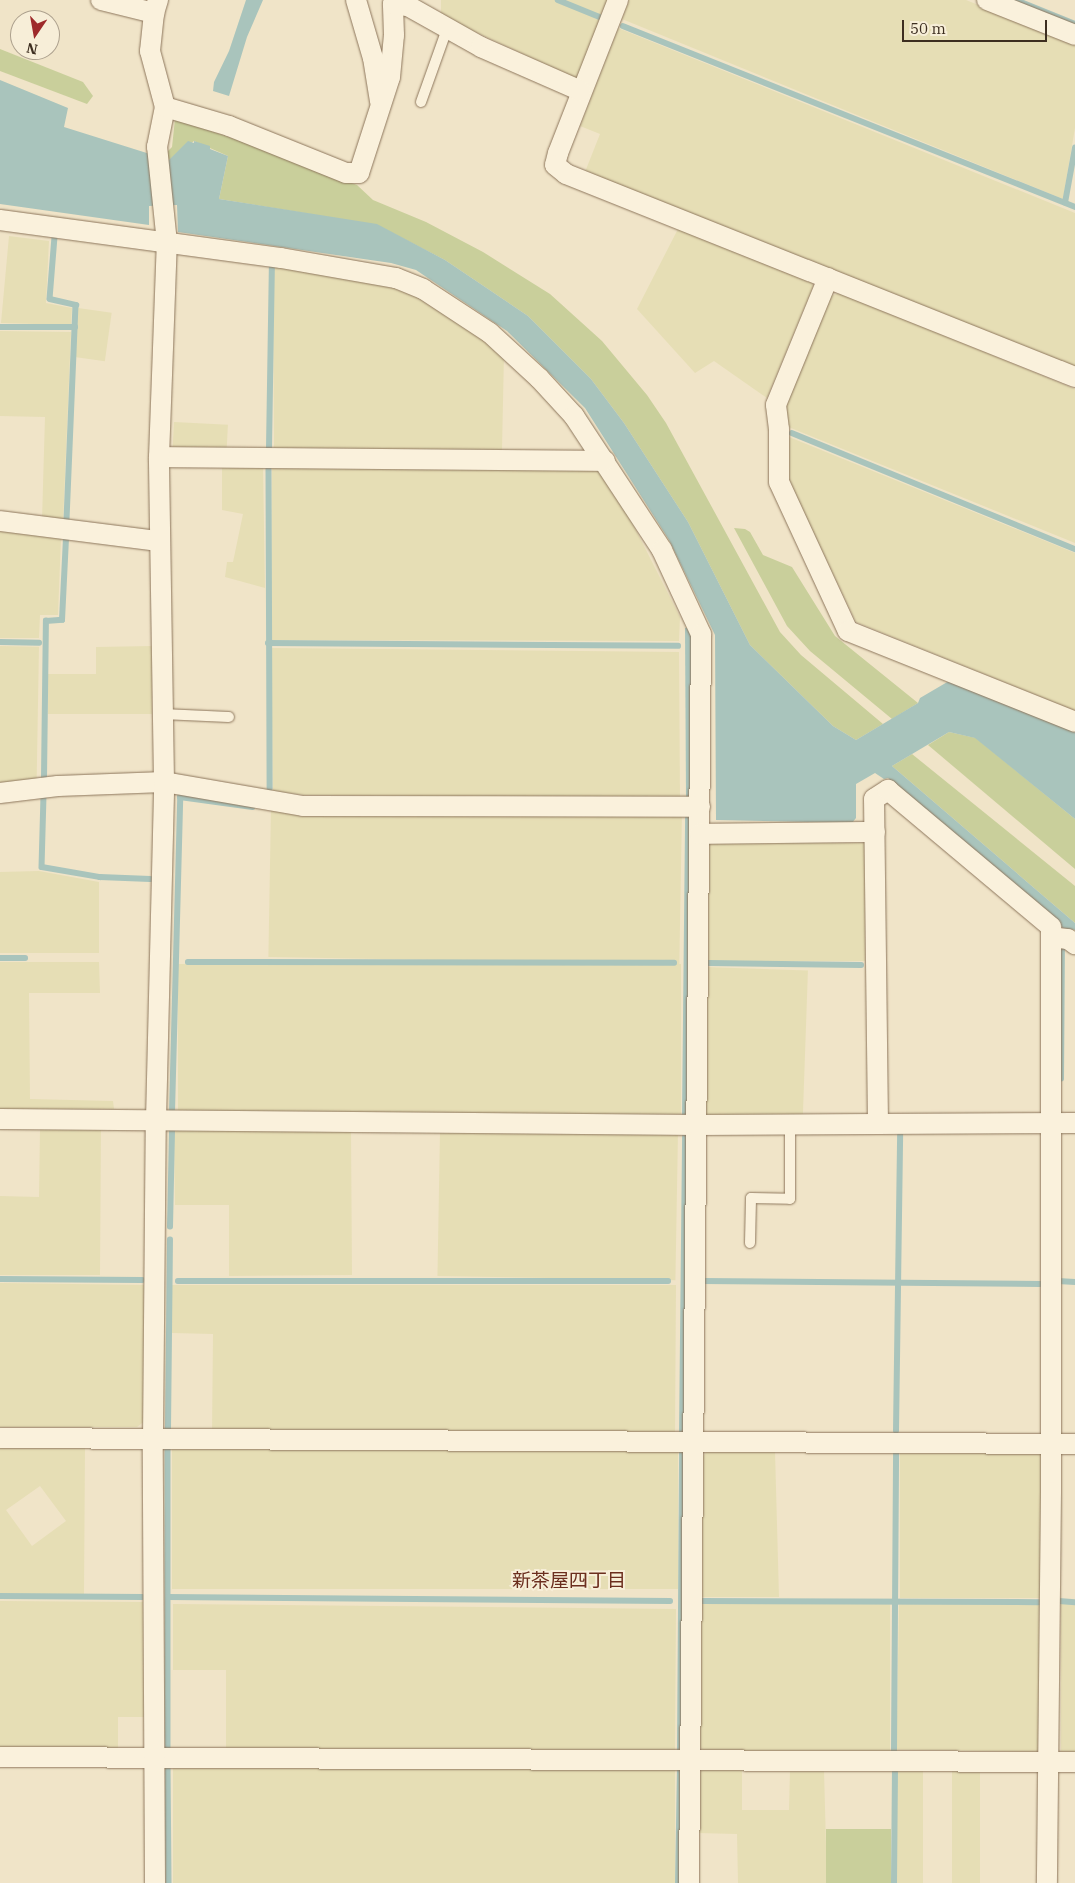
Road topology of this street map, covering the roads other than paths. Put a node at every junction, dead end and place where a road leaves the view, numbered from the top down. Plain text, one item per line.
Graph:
1 (101, 0) edge
2 (356, 0) edge
3 (618, 0) edge
4 (987, 0) edge
5 (156, 6) edge
6 (447, 28) junction
7 (1075, 35) edge
8 (581, 91) junction
9 (421, 102) dead end
10 (380, 105) junction
11 (165, 107) junction
12 (0, 220) edge
13 (166, 243) junction
14 (828, 278) junction
15 (1075, 377) edge
16 (159, 457) junction
17 (606, 461) junction
18 (0, 521) edge
19 (159, 541) junction
20 (162, 714) junction
21 (229, 717) dead end
22 (1075, 722) edge
23 (164, 782) junction
24 (0, 793) edge
25 (700, 807) junction
26 (875, 832) junction
27 (700, 834) junction
28 (1051, 937) junction
29 (1075, 944) edge
30 (0, 1119) edge
31 (156, 1120) junction
32 (1075, 1122) edge
33 (1050, 1123) junction
34 (698, 1124) junction
35 (790, 1124) junction
36 (878, 1124) junction
37 (750, 1243) dead end
38 (0, 1438) edge
39 (153, 1439) junction
40 (694, 1441) junction
41 (1051, 1444) junction
42 (1075, 1444) edge
43 (0, 1757) edge
44 (154, 1759) junction
45 (690, 1760) junction
46 (1046, 1761) junction
47 (1075, 1762) edge
48 (155, 1883) edge
49 (689, 1883) edge
50 (1047, 1883) edge

1 - 5 street
2 - 10 street
3 - 8 street
4 - 7 street
5 - 11 street
6 - 8 street
6 - 9 lane
6 - 10 street
8 - 14 street
10 - 11 street
11 - 13 street
12 - 13 street
13 - 16 street
13 - 17 street
14 - 15 street
14 - 22 street
16 - 17 street
16 - 19 street
17 - 25 street
18 - 19 street
19 - 20 street
20 - 21 lane
20 - 23 street
23 - 24 street
23 - 25 street
23 - 31 street
25 - 27 street
26 - 27 street
26 - 28 street
26 - 36 street
27 - 34 street
28 - 29 street
28 - 33 street
30 - 31 street
31 - 34 street
31 - 39 street
32 - 33 street
33 - 36 street
33 - 41 street
34 - 35 street
34 - 40 street
35 - 36 street
35 - 37 lane
38 - 39 street
39 - 40 street
39 - 44 street
40 - 41 street
40 - 45 street
41 - 42 street
41 - 46 street
43 - 44 street
44 - 45 street
44 - 48 street
45 - 46 street
45 - 49 street
46 - 47 street
46 - 50 street

